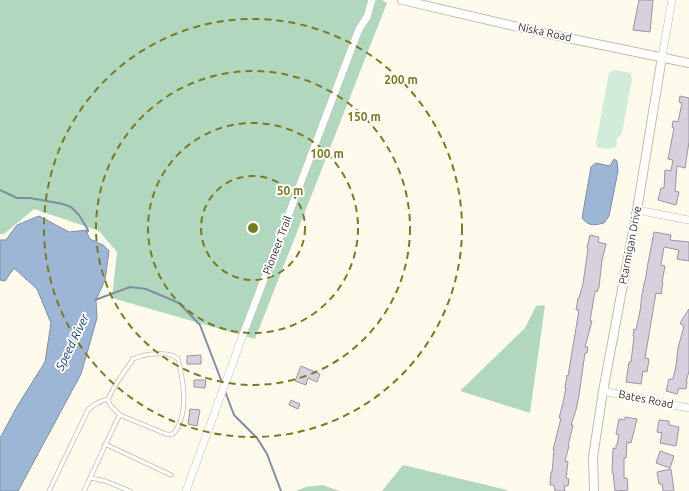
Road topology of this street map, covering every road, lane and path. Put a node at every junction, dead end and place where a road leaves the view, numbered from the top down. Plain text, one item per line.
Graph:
1 (372, 0) edge
2 (402, 0) edge
3 (672, 0) edge
4 (662, 57) junction
5 (689, 63) edge
6 (637, 210) junction
7 (689, 220) edge
8 (603, 391) junction
9 (108, 399) junction
10 (689, 408) edge
11 (120, 415) junction
12 (105, 444) junction
13 (171, 475) dead end
14 (91, 478) junction
15 (49, 491) edge
16 (84, 491) edge
17 (130, 491) edge
18 (186, 491) edge
19 (594, 491) edge

1 - 18 street, Pioneer Trail
2 - 4 street, Niska Road
3 - 4 street, Ptarmigan Drive
4 - 5 street, Niska Road
4 - 6 street, Ptarmigan Drive
6 - 7 street
6 - 8 street, Ptarmigan Drive
8 - 10 street, Bates Road
8 - 19 street, Ptarmigan Drive
9 - 11 lane
9 - 11 lane
9 - 15 lane
11 - 12 lane
12 - 13 lane
12 - 14 lane
14 - 16 lane
14 - 17 lane

